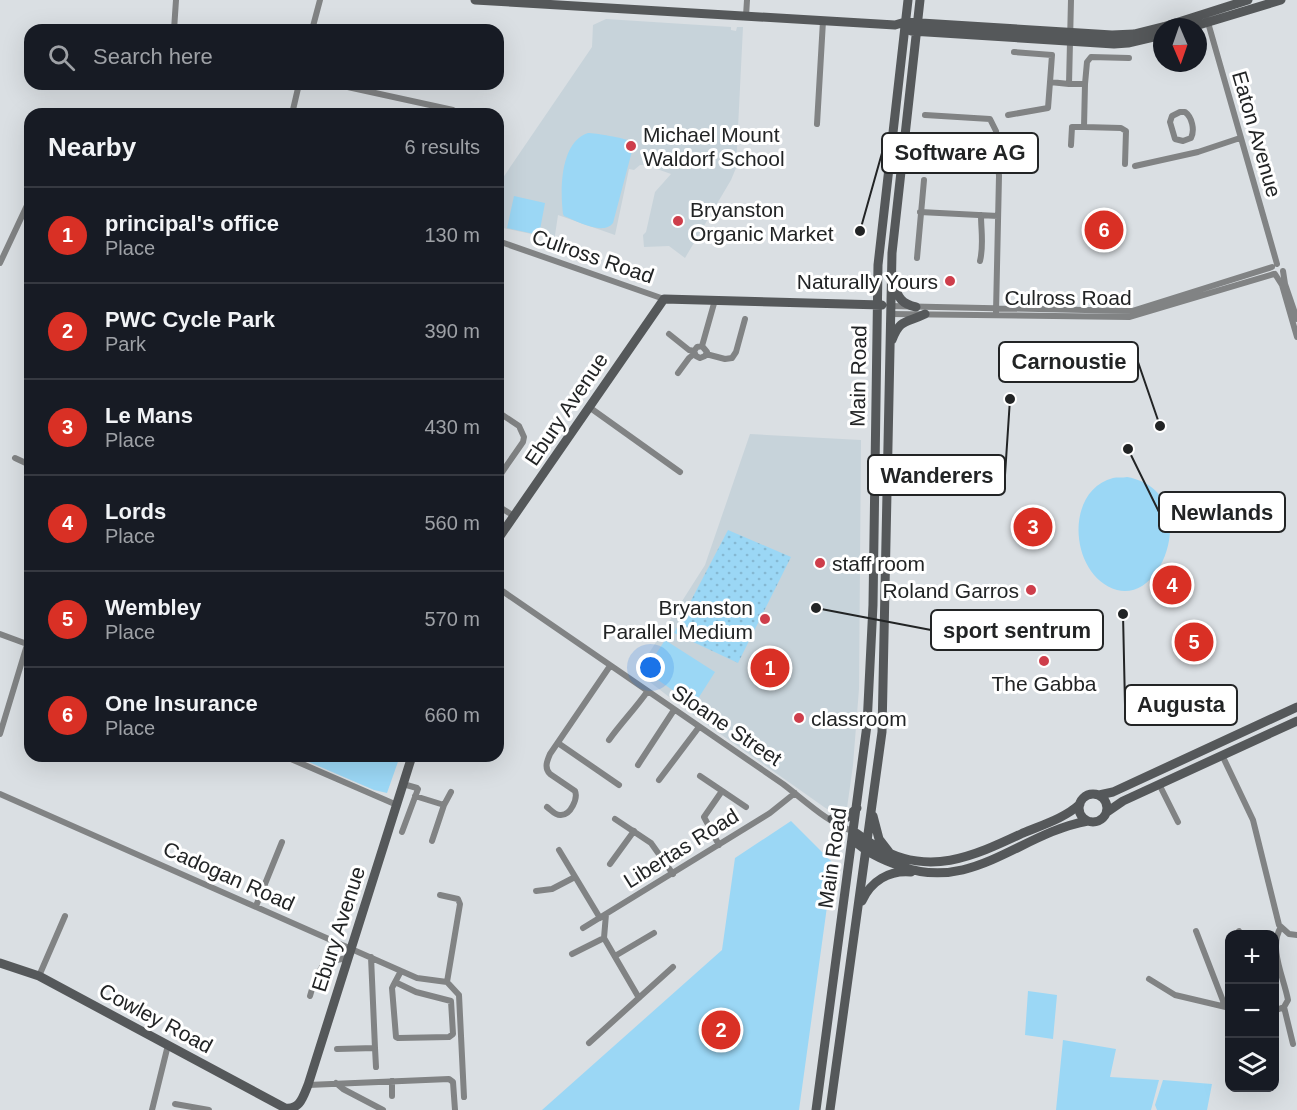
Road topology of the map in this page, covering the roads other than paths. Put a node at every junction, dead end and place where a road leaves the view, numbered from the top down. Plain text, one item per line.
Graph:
1 (176, 0) edge
2 (320, 0) edge
3 (475, 0) edge
4 (747, 0) edge
5 (908, 0) edge
6 (1071, 0) edge
7 (1248, 0) edge
8 (1281, 0) edge
9 (920, 3) edge
10 (607, 4) edge
11 (746, 16) junction
12 (1206, 18) joint
13 (823, 21) junction
14 (1207, 22) edge
15 (174, 24) edge
16 (314, 24) edge
17 (876, 24) junction
18 (935, 24) junction
19 (905, 26) junction
20 (917, 27) junction
21 (1153, 29) edge
22 (1070, 37) junction
23 (1153, 37) edge
24 (902, 50) junction
25 (1014, 52) dead end
26 (1129, 58) dead end
27 (1050, 82) junction
28 (1069, 84) junction
29 (1085, 84) junction
30 (298, 90) edge
31 (361, 90) edge
32 (293, 108) edge
33 (444, 108) edge
34 (925, 115) dead end
35 (1008, 115) dead end
36 (816, 124) dead end
37 (1084, 126) junction
38 (1240, 138) junction
39 (1183, 141) junction
40 (1071, 145) dead end
41 (1186, 155) junction
42 (1125, 164) dead end
43 (1135, 166) dead end
44 (924, 180) dead end
45 (24, 212) edge
46 (920, 212) junction
47 (981, 215) junction
48 (998, 216) junction
49 (504, 243) edge
50 (917, 258) dead end
51 (980, 261) dead end
52 (0, 263) edge
53 (1275, 270) junction
54 (891, 276) junction
55 (664, 299) junction
56 (715, 300) junction
57 (916, 307) junction
58 (876, 310) junction
59 (890, 310) junction
60 (996, 312) junction
61 (926, 314) junction
62 (746, 319) dead end
63 (1297, 319) edge
64 (669, 334) dead end
65 (1297, 337) edge
66 (702, 346) junction
67 (890, 346) junction
68 (694, 353) junction
69 (706, 354) junction
70 (678, 373) dead end
71 (588, 407) junction
72 (504, 416) edge
73 (15, 458) dead end
74 (24, 462) edge
75 (504, 469) edge
76 (680, 472) dead end
77 (504, 510) edge
78 (514, 516) junction
79 (504, 530) edge
80 (504, 592) edge
81 (0, 634) edge
82 (24, 643) edge
83 (24, 657) edge
84 (610, 666) junction
85 (647, 692) junction
86 (1297, 707) edge
87 (674, 710) junction
88 (1297, 721) edge
89 (699, 727) junction
90 (0, 734) edge
91 (609, 740) dead end
92 (558, 743) junction
93 (1221, 755) junction
94 (298, 762) edge
95 (410, 762) edge
96 (1176, 763) junction
97 (638, 765) dead end
98 (700, 776) dead end
99 (659, 780) dead end
100 (1140, 780) junction
101 (403, 784) junction
102 (1160, 784) junction
103 (619, 785) dead end
104 (1124, 787) junction
105 (451, 792) dead end
106 (723, 792) junction
107 (795, 793) junction
108 (0, 794) edge
109 (1099, 795) junction
110 (415, 796) junction
111 (1133, 796) junction
112 (1080, 804) junction
113 (397, 805) junction
114 (444, 805) junction
115 (547, 807) dead end
116 (746, 807) dead end
117 (857, 808) junction
118 (872, 810) junction
119 (1107, 812) junction
120 (615, 819) dead end
121 (832, 819) junction
122 (1088, 821) junction
123 (1178, 822) dead end
124 (634, 831) junction
125 (402, 832) dead end
126 (851, 833) junction
127 (867, 840) junction
128 (432, 841) dead end
129 (282, 842) dead end
130 (719, 845) junction
131 (559, 850) dead end
132 (866, 851) junction
133 (890, 853) junction
134 (610, 864) dead end
135 (673, 874) junction
136 (937, 874) junction
137 (575, 877) junction
138 (536, 891) dead end
139 (440, 895) dead end
140 (256, 906) junction
141 (859, 909) junction
142 (65, 916) dead end
143 (603, 916) junction
144 (583, 928) dead end
145 (1283, 929) junction
146 (1196, 931) dead end
147 (654, 933) dead end
148 (1297, 935) edge
149 (604, 938) junction
150 (351, 948) junction
151 (572, 954) dead end
152 (615, 956) junction
153 (371, 957) junction
154 (348, 958) junction
155 (0, 963) edge
156 (673, 967) dead end
157 (401, 971) junction
158 (39, 976) junction
159 (1149, 979) dead end
160 (395, 982) junction
161 (447, 982) junction
162 (310, 996) dead end
163 (639, 998) junction
164 (1225, 1002) edge
165 (1225, 1007) edge
166 (1284, 1007) junction
167 (1279, 1009) edge
168 (589, 1043) dead end
169 (1293, 1044) dead end
170 (168, 1045) junction
171 (375, 1048) junction
172 (337, 1049) dead end
173 (376, 1067) dead end
174 (392, 1081) junction
175 (336, 1083) junction
176 (308, 1085) junction
177 (392, 1096) dead end
178 (464, 1097) dead end
179 (175, 1104) dead end
180 (294, 1109) edge
181 (152, 1110) edge
182 (209, 1110) edge
183 (383, 1110) edge
184 (455, 1110) edge
185 (816, 1110) edge
186 (830, 1110) edge

1 - 15 street
2 - 16 street
3 - 10 main road
4 - 11 street
5 - 19 main road, Main Road
6 - 22 street
7 - 12 main road
8 - 12 main road
9 - 18 main road
9 - 20 main road, Main Road
10 - 11 main road
11 - 13 main road
13 - 17 main road
13 - 36 street
14 - 38 street, Eaton Avenue
17 - 19 main road
17 - 24 main road
18 - 20 main road
18 - 22 main road
19 - 20 main road
19 - 24 main road, Main Road
20 - 22 main road
20 - 54 main road, Main Road
21 - 22 main road
22 - 23 main road
22 - 28 street
24 - 58 main road, Main Road
25 - 27 street
26 - 29 street
27 - 28 street
27 - 35 street
28 - 29 street
29 - 37 street
30 - 32 street
31 - 33 street
34 - 48 street
37 - 40 street
37 - 42 street
38 - 41 street
38 - 53 street, Eaton Avenue
39 - 39 street
39 - 41 street
41 - 43 street
44 - 46 street
45 - 52 street
46 - 47 street
46 - 50 street
47 - 48 street
47 - 51 street
48 - 60 street
49 - 55 street, Culross Road
53 - 60 street, Culross Road
53 - 63 street
53 - 65 street, Eaton Avenue
54 - 57 main road
54 - 59 main road, Main Road
55 - 56 main road, Culross Road
55 - 71 main road, Ebury Avenue
56 - 58 main road, Culross Road
56 - 66 street
57 - 59 street, Culross Road
57 - 60 street, Culross Road
58 - 59 main road, Culross Road
58 - 117 main road, Main Road
59 - 61 street, Culross Road
59 - 67 main road, Main Road
60 - 61 street, Culross Road
61 - 67 main road
62 - 69 street
64 - 68 street
66 - 68 street
66 - 69 street
67 - 118 main road, Main Road
68 - 69 street
68 - 70 street
71 - 76 street
71 - 78 main road, Ebury Avenue
72 - 75 street
73 - 74 street
77 - 78 street
78 - 79 main road, Ebury Avenue
80 - 84 street, Sloane Street
81 - 82 street
83 - 90 street
84 - 85 street, Sloane Street
84 - 92 street
85 - 87 street, Sloane Street
85 - 91 street
86 - 96 main road
87 - 89 street, Sloane Street
87 - 97 street
88 - 93 main road
89 - 99 street
89 - 107 street, Sloane Street
92 - 103 street
92 - 115 street
93 - 96 main road
93 - 102 main road
93 - 145 street
94 - 113 street
95 - 101 main road, Ebury Avenue
96 - 100 main road
98 - 106 street
100 - 102 main road
100 - 104 main road
101 - 110 street
101 - 113 main road, Ebury Avenue
102 - 111 main road
102 - 123 street
104 - 109 main road
104 - 111 main road
105 - 114 street
106 - 116 street
106 - 130 street
107 - 121 street, Sloane Street
107 - 130 street, Libertas Road
108 - 140 street, Cadogan Road
109 - 112 main road
109 - 119 main road
110 - 114 street
110 - 125 street
111 - 119 main road
112 - 122 main road
112 - 133 main road, Sloane Street
113 - 150 main road, Ebury Avenue
114 - 128 street
117 - 121 main road
117 - 126 main road, Main Road
118 - 127 main road, Main Road
118 - 133 main road
119 - 122 main road
120 - 124 street
121 - 126 street, Sloane Street
122 - 136 main road, Sloane Street
124 - 134 street
124 - 135 street
126 - 127 main road, Sloane Street
126 - 132 main road, Sloane Street
126 - 185 main road, Main Road
127 - 132 main road, Main Road
127 - 133 main road, Sloane Street
129 - 140 street
130 - 135 street, Libertas Road
131 - 137 street
132 - 136 main road, Sloane Street
132 - 141 main road, Main Road
135 - 143 street, Libertas Road
136 - 141 main road
137 - 138 street
137 - 143 street
139 - 161 street
140 - 150 street, Cadogan Road
141 - 186 main road, Main Road
142 - 158 street
143 - 144 street, Libertas Road
143 - 149 street
145 - 148 street
145 - 166 street
146 - 164 street
147 - 152 street
149 - 151 street
149 - 152 street
150 - 153 street, Cadogan Road
150 - 154 main road, Ebury Avenue
152 - 163 street
153 - 157 street, Cadogan Road
153 - 171 street
154 - 162 street
154 - 176 main road, Ebury Avenue
155 - 158 main road, Cowley Road
156 - 163 street
157 - 160 street
157 - 161 street, Cadogan Road
158 - 170 main road, Cowley Road
159 - 165 street
160 - 160 street
161 - 178 street
163 - 168 street
166 - 167 street
166 - 169 street
170 - 180 main road, Cowley Road
170 - 181 street
171 - 172 street
171 - 173 street
174 - 175 street
174 - 177 street
174 - 184 street
175 - 176 street
175 - 183 street
176 - 180 main road, Ebury Avenue
179 - 182 street

